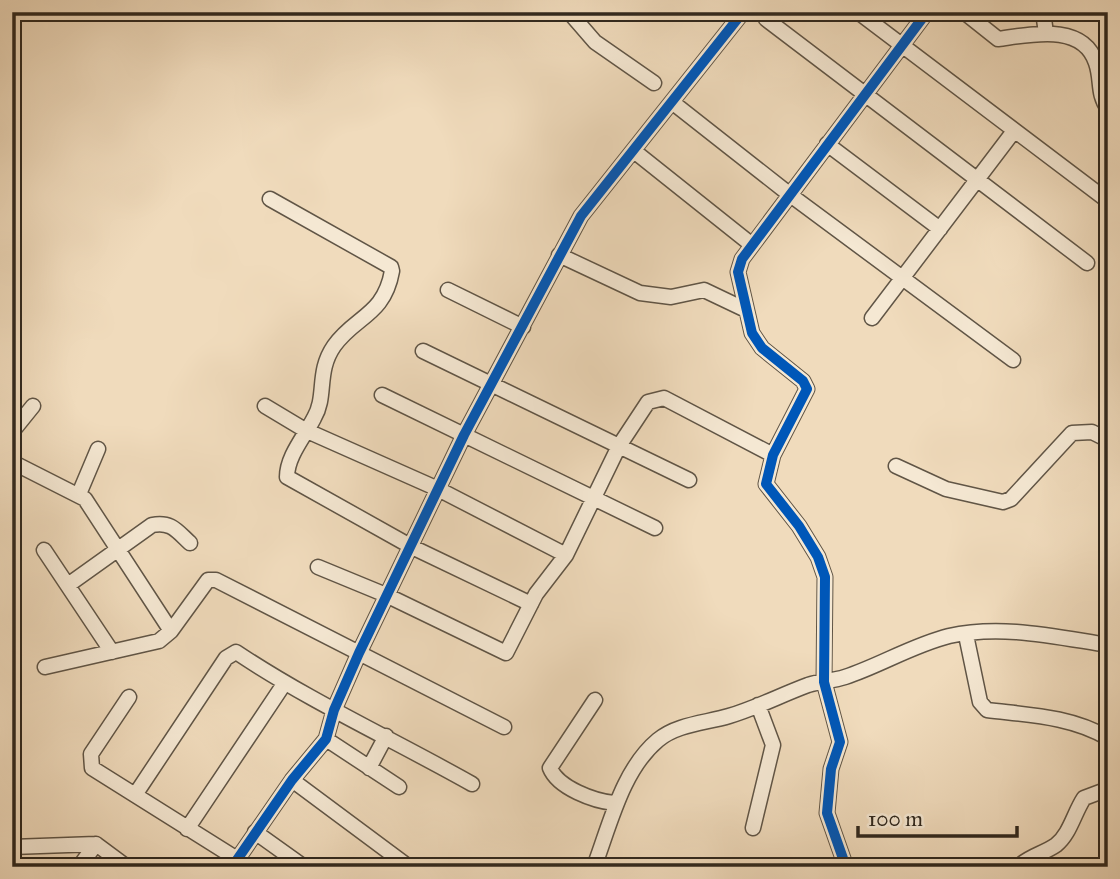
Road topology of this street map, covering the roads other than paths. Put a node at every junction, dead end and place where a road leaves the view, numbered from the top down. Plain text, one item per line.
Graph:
1 (569, 12) edge
2 (743, 12) edge
3 (858, 12) edge
4 (927, 12) edge
5 (964, 12) edge
6 (1043, 12) edge
7 (766, 19) dead end
8 (1046, 33) junction
9 (902, 46) junction
10 (654, 83) dead end
11 (866, 94) junction
12 (672, 102) junction
13 (1108, 110) edge
14 (1014, 131) junction
15 (827, 144) junction
16 (634, 151) junction
17 (977, 180) junction
18 (789, 194) junction
19 (270, 199) dead end
20 (1108, 201) edge
21 (940, 229) junction
22 (752, 245) junction
23 (559, 254) junction
24 (1087, 263) dead end
25 (903, 276) junction
26 (448, 289) dead end
27 (746, 310) junction
28 (872, 318) dead end
29 (523, 327) junction
30 (423, 351) dead end
31 (1013, 360) dead end
32 (492, 384) junction
33 (382, 395) dead end
34 (33, 405) dead end
35 (265, 406) dead end
36 (304, 430) junction
37 (12, 432) edge
38 (464, 435) junction
39 (1108, 440) edge
40 (619, 446) junction
41 (97, 449) dead end
42 (773, 455) junction
43 (12, 462) edge
44 (896, 466) dead end
45 (689, 480) dead end
46 (438, 489) junction
47 (79, 494) junction
48 (594, 499) junction
49 (655, 528) dead end
50 (190, 543) dead end
51 (412, 547) junction
52 (44, 550) dead end
53 (119, 550) junction
54 (566, 555) junction
55 (318, 567) dead end
56 (68, 585) junction
57 (386, 595) junction
58 (531, 604) junction
59 (171, 631) junction
60 (966, 635) junction
61 (1108, 645) edge
62 (113, 652) junction
63 (359, 653) junction
64 (45, 667) dead end
65 (824, 682) junction
66 (284, 684) junction
67 (128, 697) dead end
68 (595, 700) dead end
69 (758, 705) junction
70 (334, 710) junction
71 (503, 727) dead end
72 (386, 736) junction
73 (1108, 738) edge
74 (326, 739) junction
75 (369, 768) junction
76 (292, 780) junction
77 (472, 784) dead end
78 (399, 787) dead end
79 (1108, 789) edge
80 (135, 795) junction
81 (614, 803) junction
82 (753, 828) dead end
83 (187, 829) junction
84 (256, 832) junction
85 (96, 844) junction
86 (12, 847) edge
87 (234, 863) edge
88 (79, 867) edge
89 (127, 867) edge
90 (304, 867) edge
91 (409, 867) edge
92 (594, 867) edge
93 (846, 867) edge
94 (1018, 867) edge

1 - 10 street
2 - 12 street
3 - 9 street
4 - 9 street
5 - 8 street
6 - 8 street
7 - 11 street
8 - 13 street
9 - 11 street
9 - 14 street
11 - 15 street
11 - 17 street
12 - 16 street
12 - 18 street
14 - 17 street
14 - 20 street
15 - 18 street
15 - 21 street
16 - 22 street
16 - 23 street
17 - 21 street
17 - 24 street
18 - 22 street
18 - 25 street
19 - 36 street
21 - 25 street
22 - 27 street
23 - 27 street
23 - 29 street
25 - 28 street
25 - 31 street
26 - 29 street
27 - 42 street
29 - 32 street
30 - 32 street
32 - 38 street
32 - 40 street
33 - 38 street
34 - 37 street
35 - 36 street
36 - 46 street
36 - 51 street
38 - 46 street
38 - 48 street
39 - 44 street
40 - 42 street
40 - 45 street
40 - 48 street
41 - 47 street
42 - 65 street
43 - 47 street
46 - 51 street
46 - 54 street
47 - 53 street
48 - 49 street
48 - 54 street
50 - 53 street
51 - 57 street
51 - 58 street
52 - 56 street
53 - 56 street
53 - 59 street
54 - 58 street
55 - 57 street
56 - 62 street
57 - 58 street
57 - 63 street
59 - 62 street
59 - 63 street
60 - 61 street
60 - 65 street
60 - 73 street
62 - 64 street
63 - 70 street
63 - 71 street
65 - 69 street
65 - 93 street
66 - 70 street
66 - 80 street
66 - 83 street
67 - 80 street
68 - 81 street
69 - 81 street
69 - 82 street
70 - 72 street
70 - 74 street
72 - 75 street
72 - 77 street
74 - 75 street
74 - 76 street
75 - 78 street
76 - 84 street
76 - 91 street
79 - 94 street
80 - 83 street
81 - 92 street
83 - 87 street
84 - 87 street
84 - 90 street
85 - 86 street
85 - 88 street
85 - 89 street

